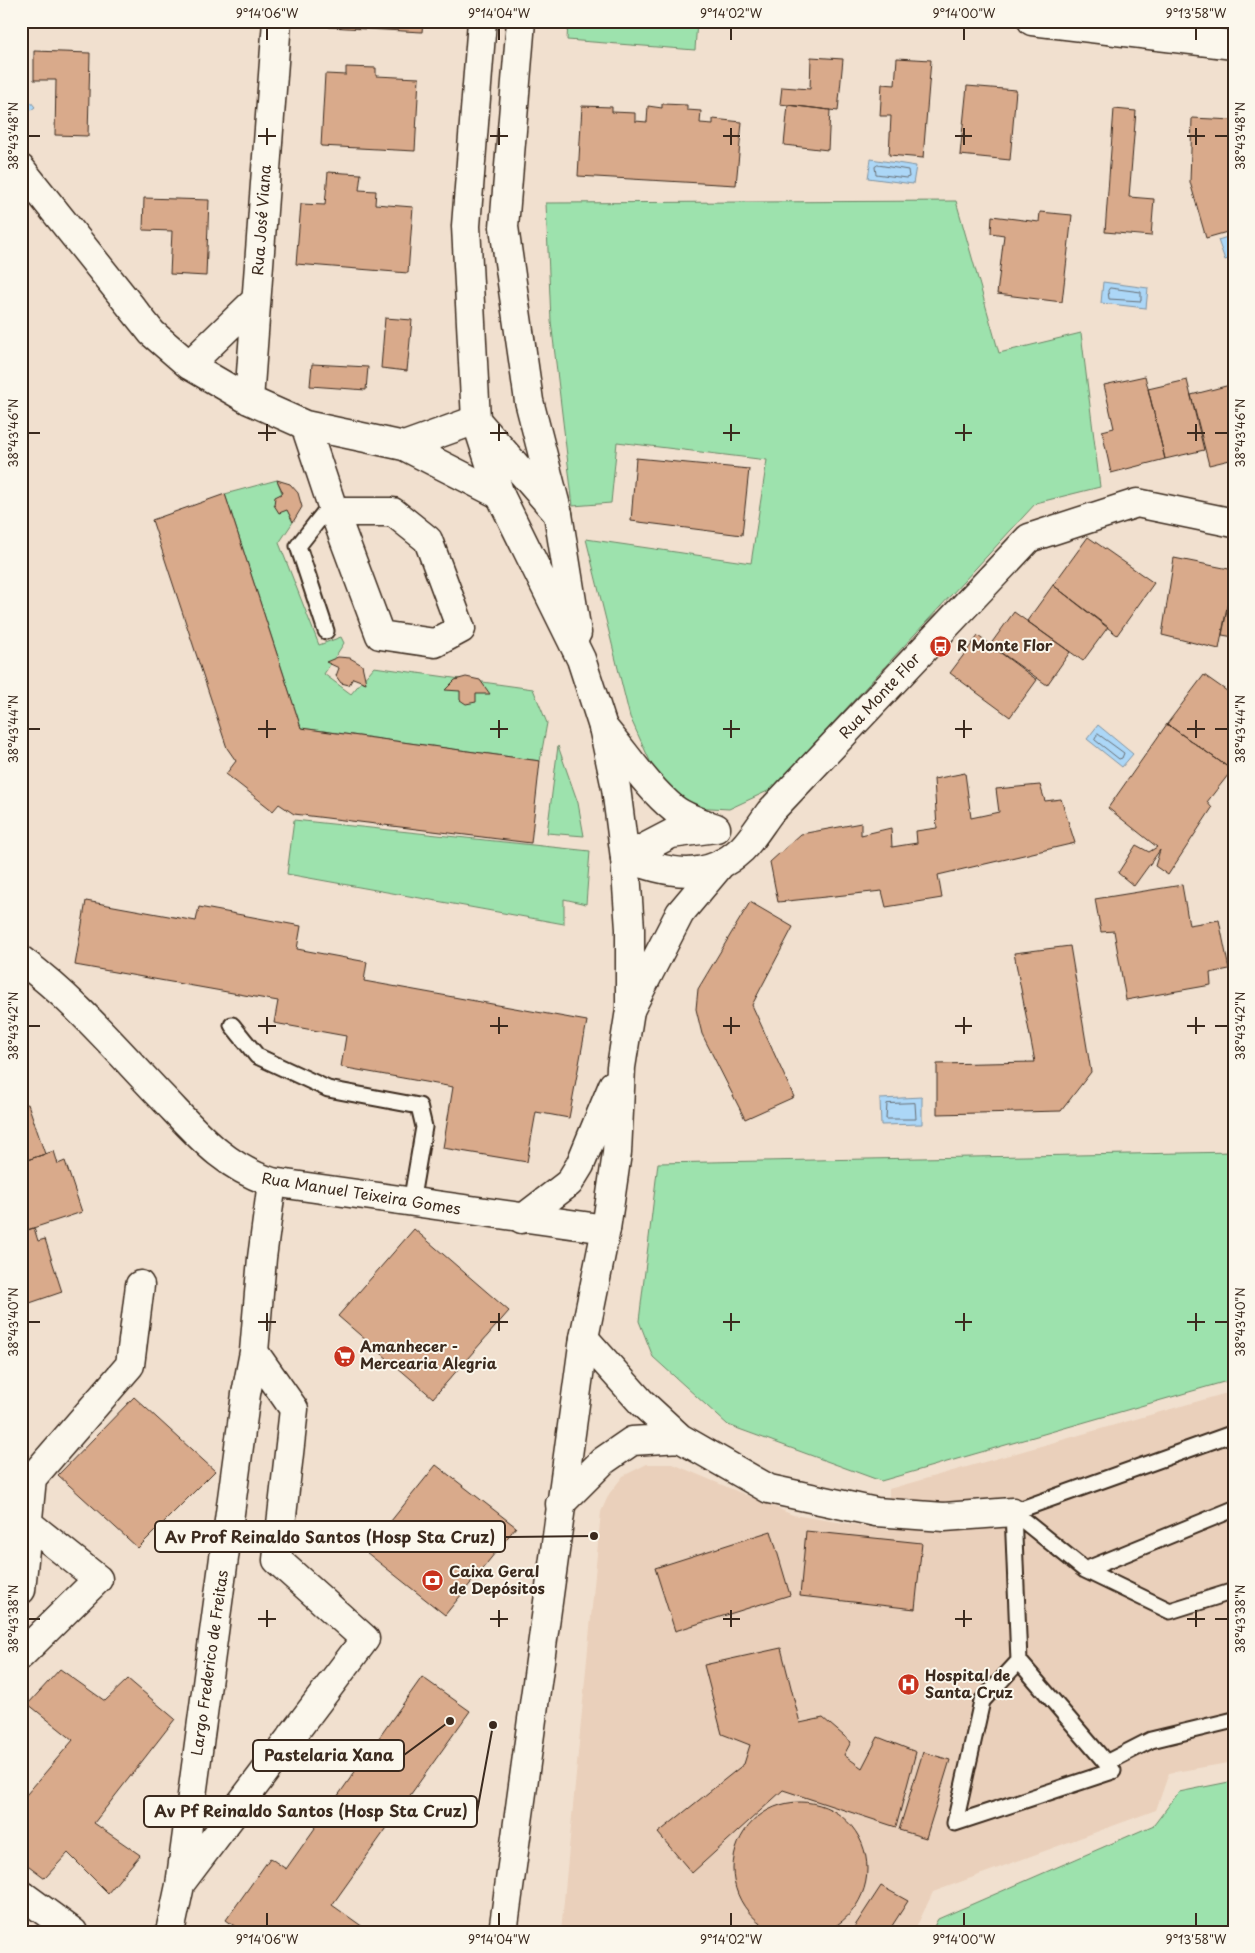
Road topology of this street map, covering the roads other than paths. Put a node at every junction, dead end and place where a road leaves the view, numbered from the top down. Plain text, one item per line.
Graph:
1 (277, 21) edge
2 (482, 21) edge
3 (521, 21) edge
4 (1032, 21) edge
5 (1234, 45) edge
6 (21, 169) edge
7 (256, 300) junction
8 (189, 365) junction
9 (249, 400) junction
10 (476, 420) junction
11 (305, 425) junction
12 (404, 446) junction
13 (500, 495) junction
14 (333, 508) junction
15 (558, 514) junction
16 (1234, 523) edge
17 (326, 631) dead end
18 (581, 659) junction
19 (604, 727) junction
20 (770, 812) junction
21 (716, 828) junction
22 (625, 858) junction
23 (722, 863) junction
24 (21, 960) edge
25 (630, 1010) junction
26 (232, 1025) dead end
27 (621, 1067) junction
28 (272, 1182) junction
29 (411, 1203) junction
30 (522, 1218) junction
31 (606, 1229) junction
32 (140, 1285) dead end
33 (584, 1338) junction
34 (254, 1352) junction
35 (1234, 1433) edge
36 (680, 1438) junction
37 (560, 1504) junction
38 (1234, 1509) edge
39 (1013, 1512) junction
40 (29, 1524) junction
41 (1085, 1570) junction
42 (21, 1590) edge
43 (1234, 1591) edge
44 (21, 1655) edge
45 (1019, 1662) junction
46 (1234, 1720) edge
47 (1106, 1763) junction
48 (180, 1885) junction
49 (21, 1894) edge
50 (73, 1932) edge
51 (170, 1932) edge
52 (503, 1932) edge

1 - 7 street, Rua José Viana
2 - 10 street
3 - 15 street
4 - 5 street
6 - 8 street
7 - 8 street
7 - 9 street, Rua José Viana
8 - 9 street
9 - 11 street
10 - 12 street
10 - 13 street
10 - 15 street
11 - 12 street
11 - 14 street
12 - 13 street
13 - 18 street
14 - 14 street
14 - 17 lane
15 - 18 street
16 - 20 street, Rua Monte Flor
18 - 19 street
19 - 21 street
19 - 22 street
20 - 21 street
20 - 23 street, Rua Monte Flor
21 - 22 street
22 - 23 street
22 - 25 street
23 - 25 street
24 - 28 street, Rua Manuel Teixeira Gomes
25 - 27 street
26 - 29 lane
27 - 30 street
27 - 31 street
28 - 29 street, Rua Manuel Teixeira Gomes
28 - 34 street, Largo Frederico de Freitas
29 - 30 street, Rua Manuel Teixeira Gomes
30 - 31 street, Rua Manuel Teixeira Gomes
31 - 33 street
32 - 40 street
33 - 36 street
33 - 37 street
34 - 48 street, Largo Frederico de Freitas
34 - 48 street, Largo Frederico de Freitas
35 - 39 lane
36 - 37 street
36 - 39 street
37 - 52 street
38 - 41 lane
39 - 41 lane
39 - 45 lane
40 - 42 street
40 - 44 street
41 - 43 lane
45 - 47 lane
45 - 47 lane
46 - 47 lane
48 - 51 street, Largo Frederico de Freitas
49 - 50 street

